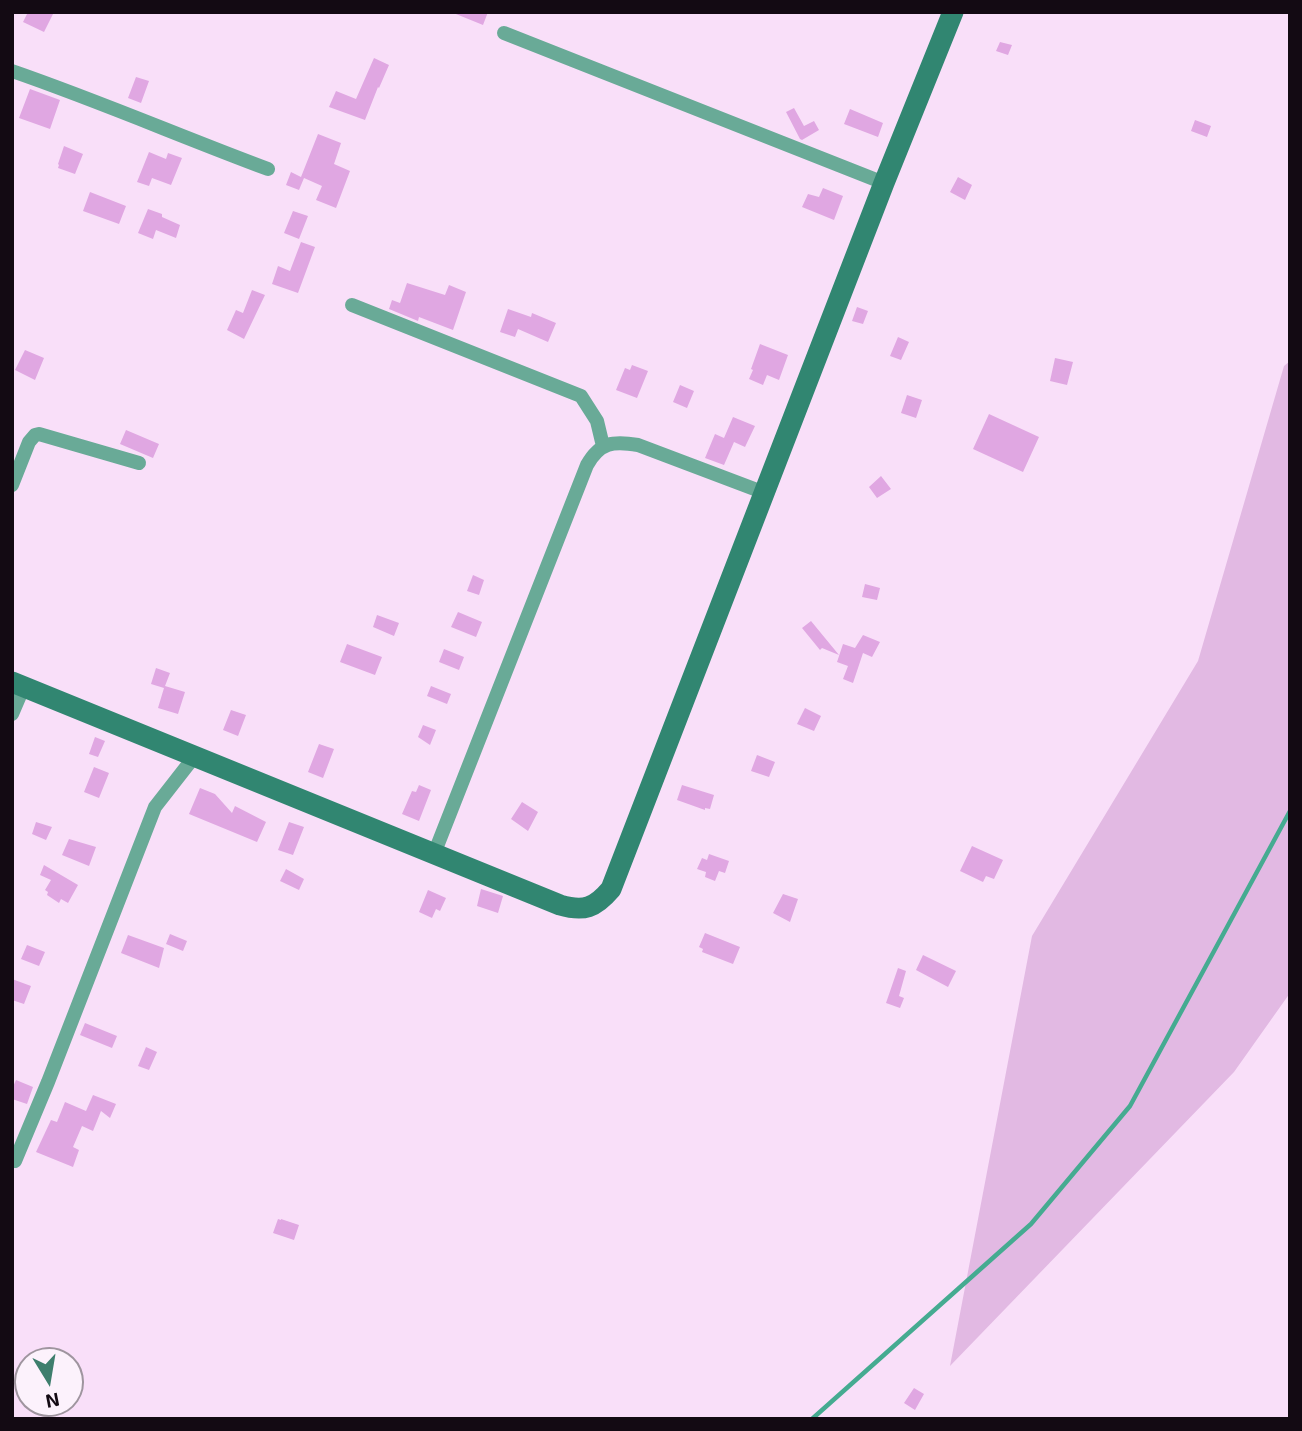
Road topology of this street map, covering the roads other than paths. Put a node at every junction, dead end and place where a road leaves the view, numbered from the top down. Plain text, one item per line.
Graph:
1 (953, 12) edge
2 (504, 33) dead end
3 (12, 71) edge
4 (268, 169) dead end
5 (884, 183) junction
6 (352, 304) dead end
7 (603, 446) junction
8 (139, 463) dead end
9 (12, 485) edge
10 (765, 492) junction
11 (18, 684) edge
12 (12, 714) edge
13 (194, 757) junction
14 (434, 854) junction
15 (15, 1161) dead end

1 - 5 street
2 - 5 street
3 - 4 street
5 - 10 street
6 - 7 street
7 - 10 street
7 - 14 street
8 - 9 street
10 - 14 street
11 - 12 street
11 - 13 street
13 - 14 street
13 - 15 street

